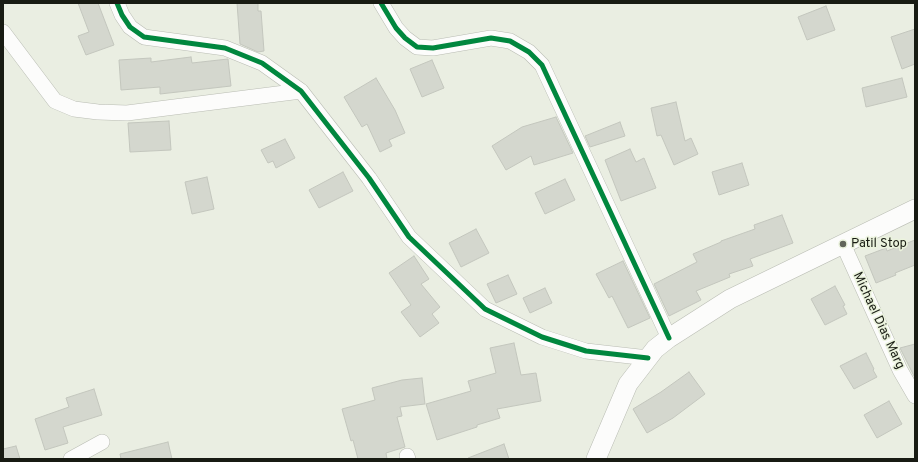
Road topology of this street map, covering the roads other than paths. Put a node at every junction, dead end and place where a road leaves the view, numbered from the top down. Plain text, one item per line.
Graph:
1 (117, 3) edge
2 (381, 3) edge
3 (3, 32) edge
4 (301, 91) junction
5 (915, 209) edge
6 (843, 244) junction
7 (669, 338) junction
8 (648, 358) junction
9 (915, 396) edge
10 (102, 442) dead end
11 (71, 459) edge
12 (596, 459) edge

1 - 4 street
2 - 7 street
3 - 4 street
4 - 8 street
5 - 6 street
6 - 7 street
6 - 9 street, Michael Dias Marg
7 - 8 street
8 - 12 street
10 - 11 street

